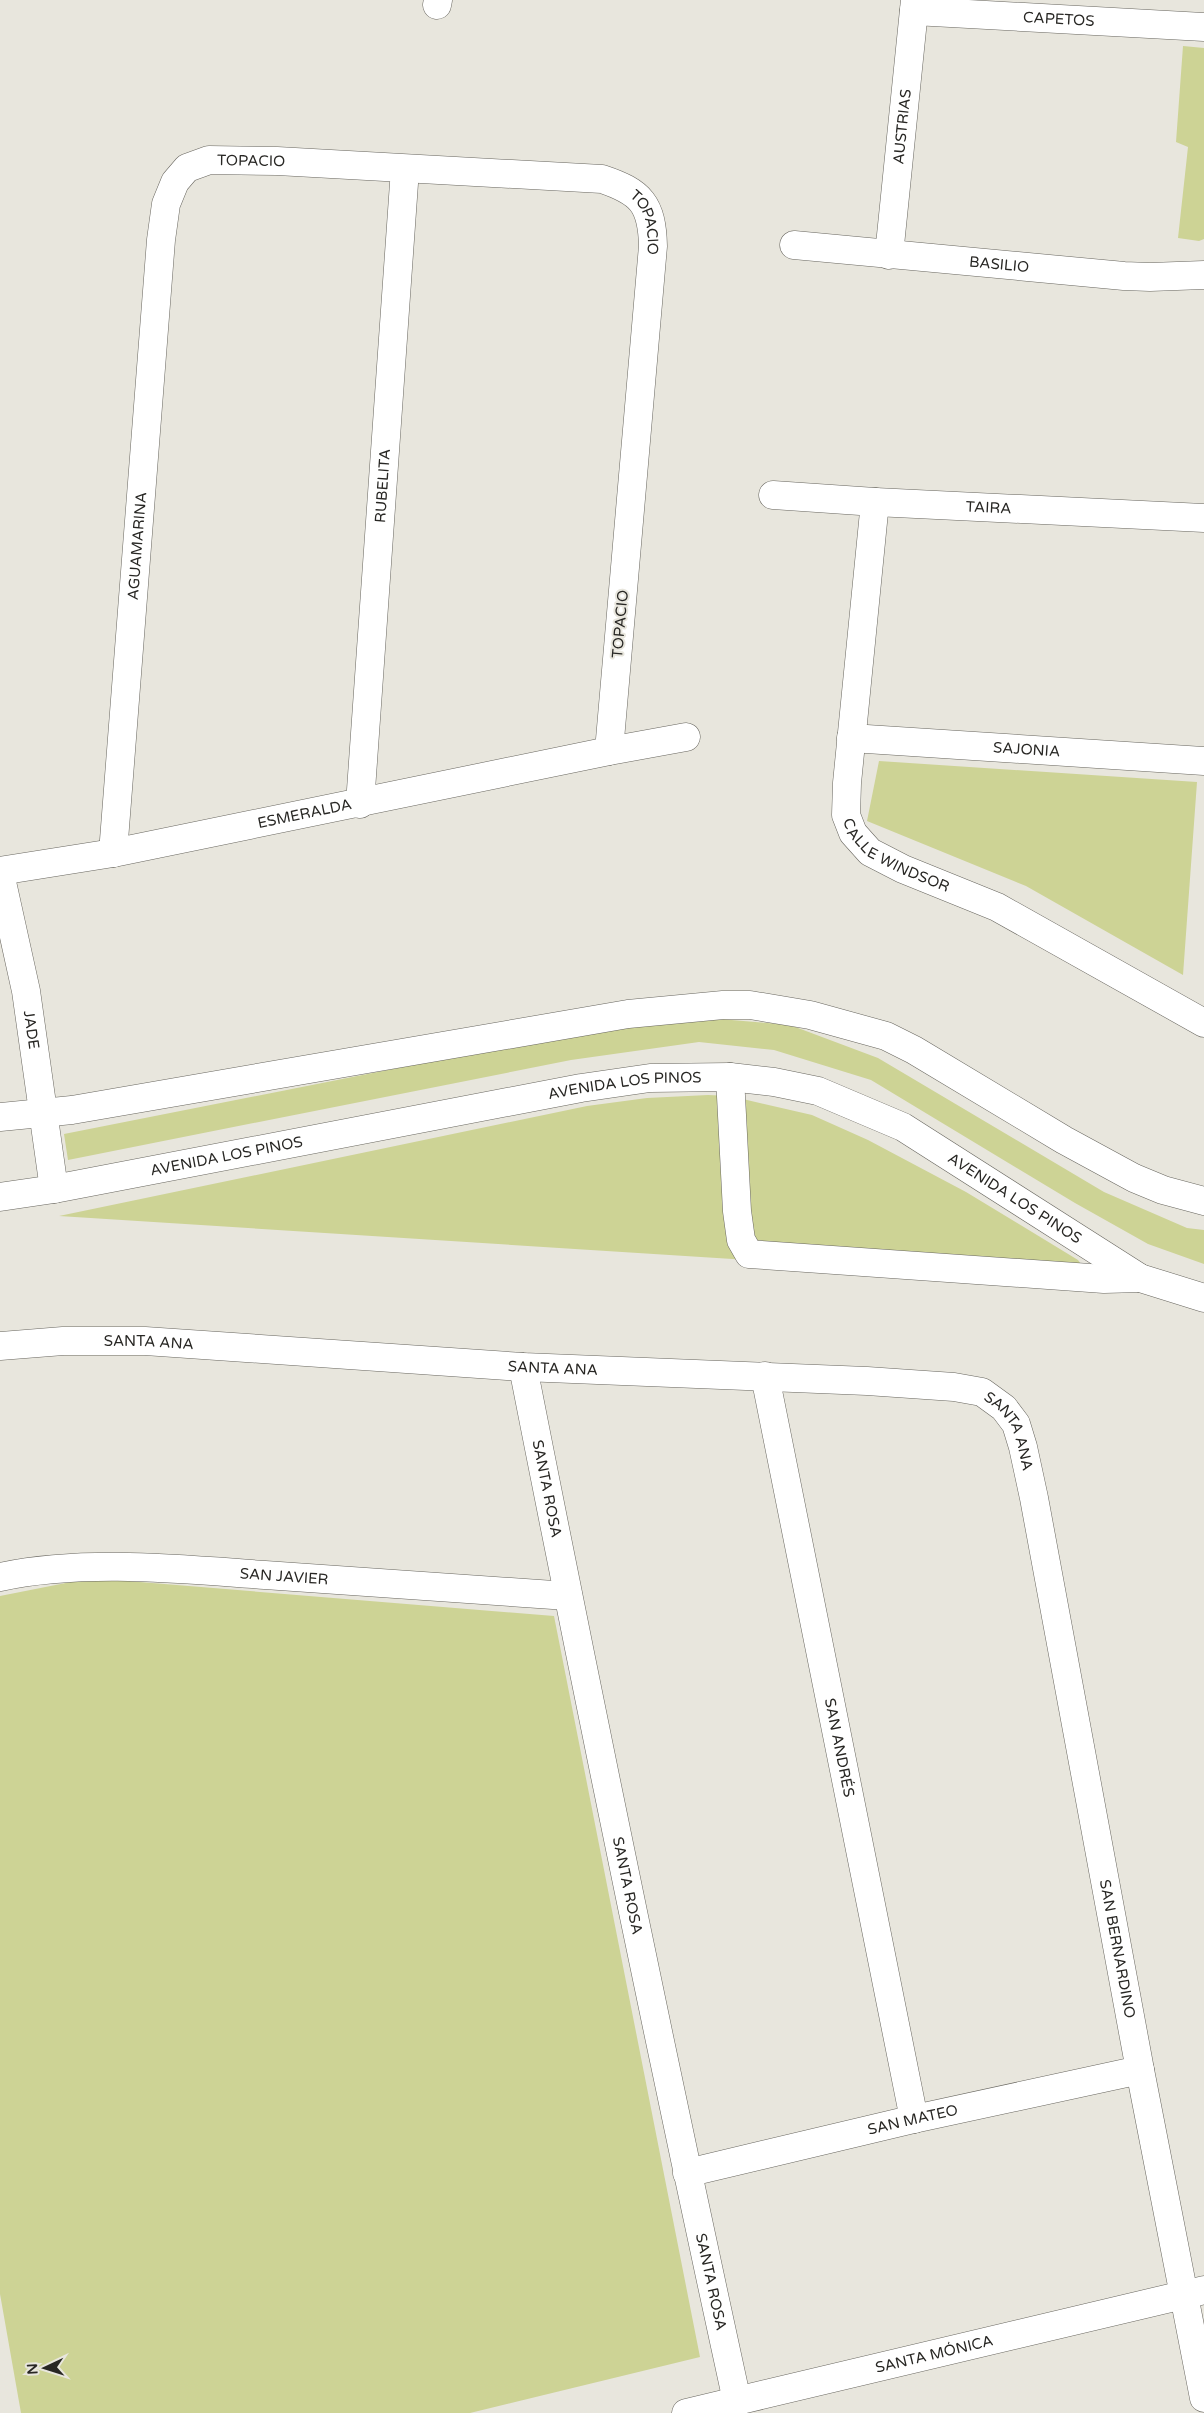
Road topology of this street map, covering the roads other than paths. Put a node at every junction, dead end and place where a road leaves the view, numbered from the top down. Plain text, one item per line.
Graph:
1 (914, 6) edge
2 (1204, 27) edge
3 (405, 169) junction
4 (162, 240) joint
5 (794, 245) dead end
6 (889, 254) junction
7 (1204, 275) edge
8 (773, 495) dead end
9 (875, 502) junction
10 (1204, 518) edge
11 (686, 737) dead end
12 (851, 738) junction
13 (608, 751) junction
14 (1204, 761) edge
15 (360, 804) junction
16 (113, 853) junction
17 (0, 872) edge
18 (1204, 1023) edge
19 (730, 1077) junction
20 (42, 1113) junction
21 (0, 1117) edge
22 (54, 1190) junction
23 (0, 1197) edge
24 (1204, 1201) edge
25 (1140, 1278) junction
26 (1204, 1298) edge
27 (0, 1346) edge
28 (523, 1367) junction
29 (765, 1376) junction
30 (1034, 1498) joint
31 (0, 1577) edge
32 (568, 1596) junction
33 (1140, 2070) junction
34 (914, 2119) junction
35 (687, 2174) junction
36 (1193, 2292) edge
37 (1204, 2398) edge
38 (737, 2401) junction
39 (686, 2413) edge

1 - 2 street, CAPETOS
1 - 6 street, AUSTRIAS
3 - 4 street, TOPACIO
3 - 13 street, TOPACIO
3 - 15 street, RUBELITA
4 - 16 street, AGUAMARINA
5 - 6 street, BASILIO
6 - 7 street, BASILIO
8 - 9 street, TAIRA
9 - 10 street, TAIRA
9 - 12 street, CALLE WINDSOR
11 - 13 street, ESMERALDA
12 - 14 street, SAJONIA
12 - 18 street, CALLE WINDSOR
13 - 15 street, ESMERALDA
15 - 16 street, ESMERALDA
16 - 17 street, ESMERALDA
17 - 20 street, JADE
19 - 22 street, AVENIDA LOS PINOS
19 - 25 street, AVENIDA LOS PINOS
19 - 25 street
20 - 21 street
20 - 22 street, JADE
20 - 24 street
22 - 23 street, AVENIDA LOS PINOS
25 - 26 street, AVENIDA LOS PINOS
27 - 28 street, SANTA ANA
28 - 29 street, SANTA ANA
28 - 32 street, SANTA ROSA
29 - 30 street, SANTA ANA
29 - 34 street, SAN ANDRÉS
30 - 33 street, SAN BERNARDINO
31 - 32 street, SAN JAVIER
32 - 35 street, SANTA ROSA
33 - 34 street, SAN MATEO
33 - 36 street, SAN BERNARDINO
34 - 35 street, SAN MATEO
35 - 38 street, SANTA ROSA
36 - 37 street, SAN BERNARDINO
36 - 38 street, SANTA MÓNICA
38 - 39 street, SANTA MÓNICA

